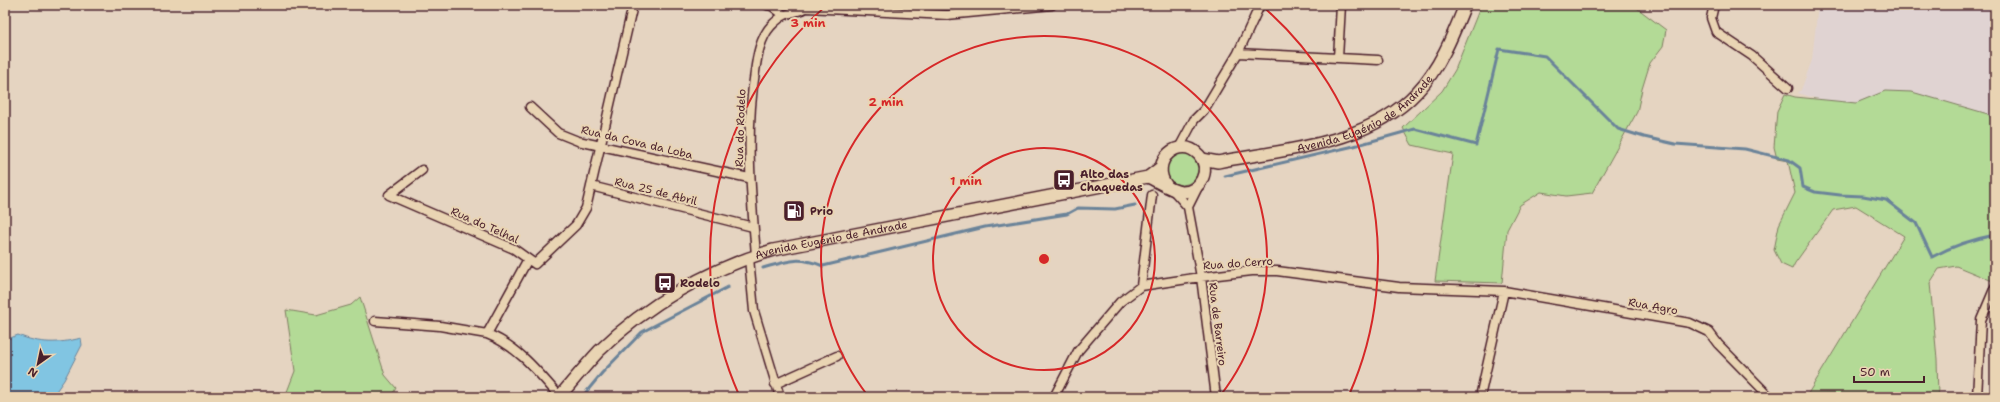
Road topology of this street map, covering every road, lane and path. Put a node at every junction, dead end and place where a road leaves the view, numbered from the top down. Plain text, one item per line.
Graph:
1 (633, 5) edge
2 (767, 5) edge
3 (1052, 5) edge
4 (1260, 5) edge
5 (1341, 5) edge
6 (1465, 5) edge
7 (1714, 5) edge
8 (809, 7) edge
9 (784, 15) junction
10 (1238, 53) junction
11 (1338, 58) junction
12 (1378, 60) dead end
13 (1788, 88) dead end
14 (530, 107) dead end
15 (1188, 131) junction
16 (601, 147) junction
17 (1179, 148) junction
18 (1192, 150) junction
19 (1202, 159) junction
20 (1218, 162) junction
21 (1161, 167) junction
22 (422, 170) dead end
23 (1205, 173) junction
24 (1148, 177) junction
25 (749, 178) junction
26 (1199, 185) junction
27 (591, 186) junction
28 (1170, 188) junction
29 (1152, 195) dead end
30 (1188, 207) junction
31 (753, 227) junction
32 (752, 256) junction
33 (528, 259) junction
34 (1201, 277) junction
35 (1141, 286) junction
36 (1995, 287) edge
37 (1504, 291) junction
38 (375, 321) dead end
39 (486, 334) junction
40 (837, 356) dead end
41 (775, 384) junction
42 (560, 397) edge
43 (780, 397) edge
44 (1054, 397) edge
45 (1216, 397) edge
46 (1480, 397) edge
47 (1770, 397) edge
48 (1977, 397) edge

1 - 16 street
2 - 9 street
3 - 8 street, Rua do Rodelo
4 - 10 street
5 - 11 street
6 - 20 main road, Avenida Eugénio de Andrade
7 - 13 street
8 - 9 street, Rua do Rodelo
9 - 25 street, Rua do Rodelo
10 - 11 street
10 - 15 street
11 - 12 street
14 - 16 street, Rua da Cova da Loba
15 - 17 street
15 - 18 street
16 - 25 street, Rua da Cova da Loba
16 - 27 street
17 - 18 main road
17 - 21 main road, Avenida Eugénio de Andrade
18 - 19 main road
19 - 20 main road, Avenida Eugénio de Andrade
19 - 23 main road
20 - 23 main road, Avenida Eugénio de Andrade
21 - 24 main road, Avenida Eugénio de Andrade
21 - 28 main road
22 - 33 street, Rua do Telhal
23 - 26 main road, Avenida Eugénio de Andrade
24 - 28 main road
24 - 32 main road, Avenida Eugénio de Andrade
25 - 31 street, Rua do Rodelo
26 - 28 main road
26 - 30 street
27 - 31 street, Rua 25 de Abril
27 - 33 street
28 - 30 street
29 - 35 street
30 - 34 street, Rua de Barreiro
31 - 32 street, Rua do Rodelo
32 - 41 street, Rua do Rodelo
32 - 42 main road, Avenida Eugénio de Andrade
33 - 39 street
34 - 35 street, Rua do Cerro
34 - 37 street, Rua do Cerro
34 - 45 street, Rua de Barreiro
35 - 44 street, Rua do Cerro
36 - 48 street
37 - 46 street
37 - 47 street, Rua Agro
38 - 39 street
39 - 42 street
40 - 41 street
41 - 43 street, Rua do Rodelo

